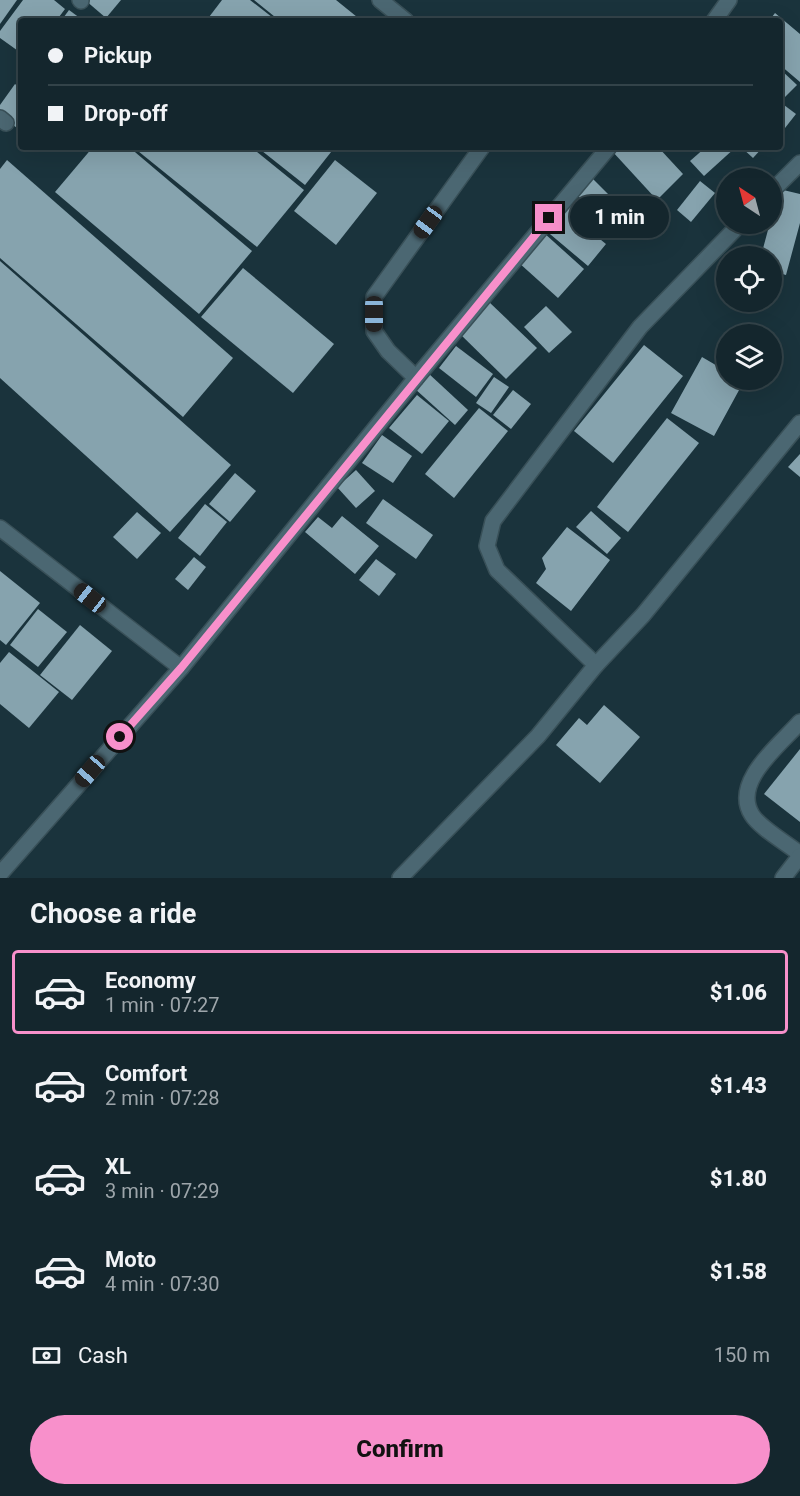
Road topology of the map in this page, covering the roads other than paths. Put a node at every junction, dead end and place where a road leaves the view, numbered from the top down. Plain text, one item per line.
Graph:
1 (380, 0) edge
2 (729, 0) edge
3 (402, 18) edge
4 (716, 18) edge
5 (480, 150) edge
6 (606, 150) edge
7 (800, 163) edge
8 (782, 181) edge
9 (730, 234) edge
10 (416, 378) junction
11 (800, 423) edge
12 (0, 528) edge
13 (596, 665) junction
14 (181, 668) junction
15 (800, 722) edge
16 (800, 855) edge
17 (0, 874) edge
18 (400, 878) edge
19 (783, 878) edge

1 - 3 street
2 - 4 street
5 - 10 street
6 - 10 street
7 - 8 street
9 - 13 street
10 - 14 street
11 - 13 street
12 - 14 street
13 - 18 street
14 - 17 street
15 - 16 street
16 - 19 street

